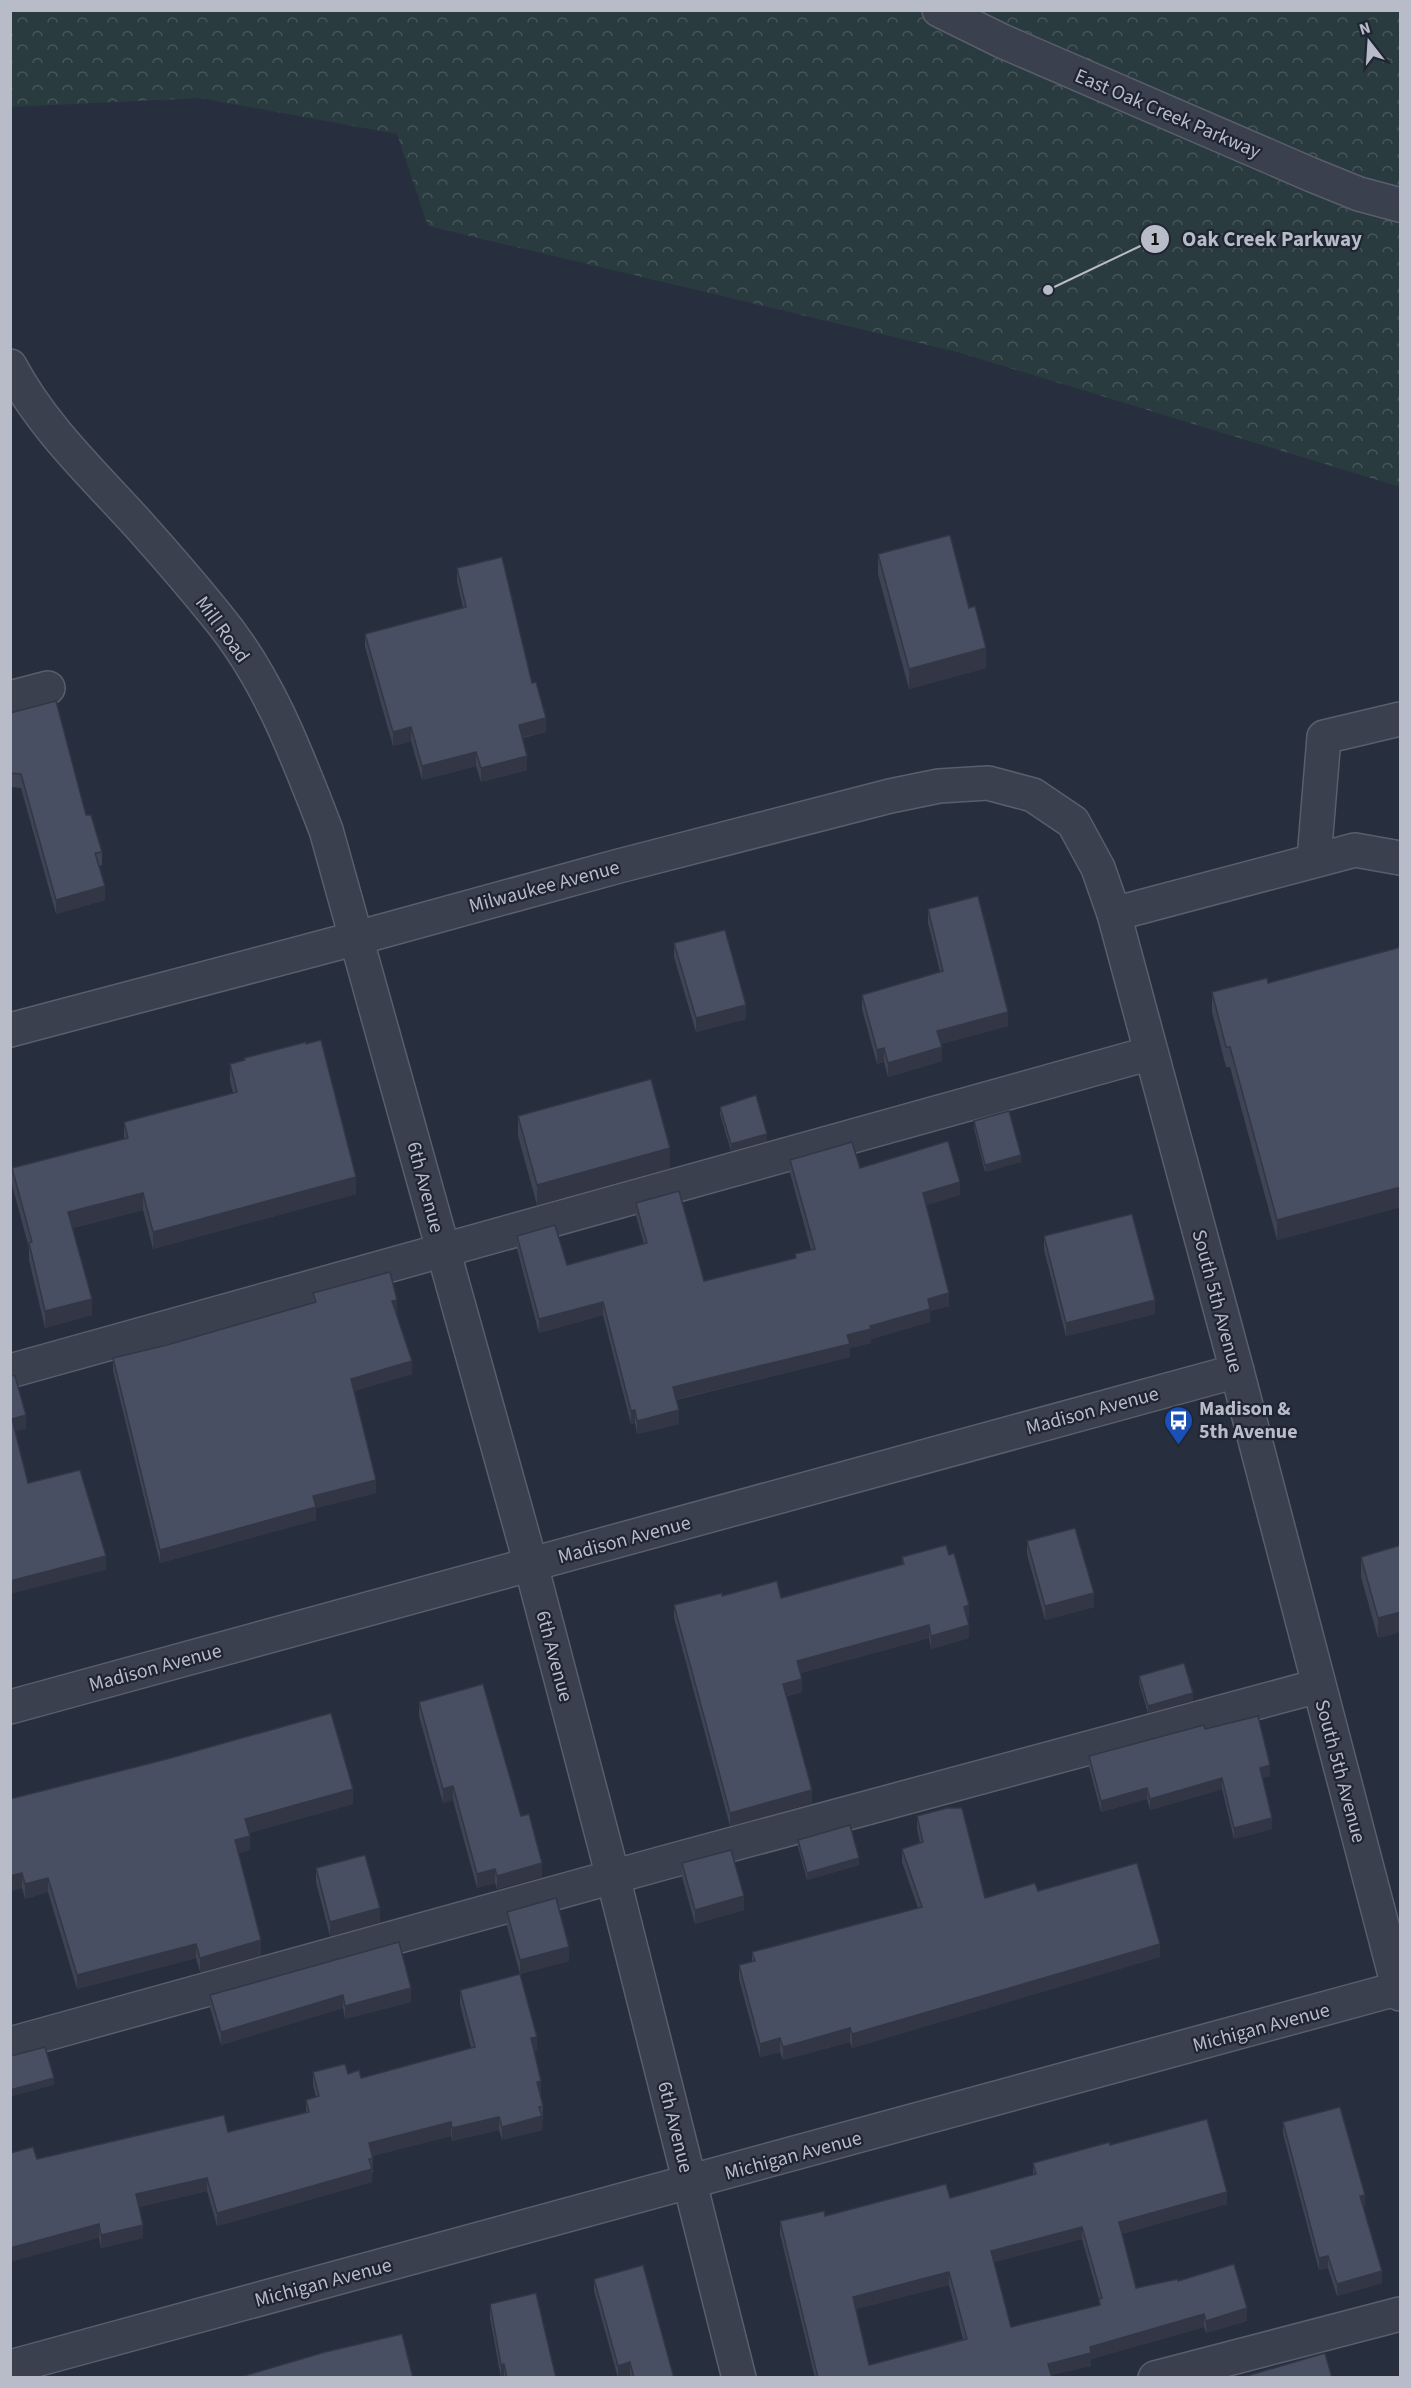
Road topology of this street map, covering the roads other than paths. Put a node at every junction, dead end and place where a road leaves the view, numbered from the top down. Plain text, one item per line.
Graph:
1 (939, 10) edge
2 (1401, 205) edge
3 (10, 366) edge
4 (48, 688) dead end
5 (10, 698) edge
6 (1401, 719) edge
7 (1073, 822) joint
8 (1401, 858) edge
9 (1314, 859) junction
10 (1114, 914) junction
11 (357, 938) junction
12 (10, 1030) edge
13 (1151, 1053) junction
14 (443, 1250) junction
15 (10, 1371) edge
16 (1237, 1371) junction
17 (531, 1565) junction
18 (1318, 1686) junction
19 (10, 1707) edge
20 (613, 1877) junction
21 (1400, 1990) edge
22 (10, 2044) edge
23 (690, 2183) junction
24 (1401, 2314) edge
25 (10, 2367) edge
26 (739, 2378) edge
27 (1155, 2378) edge

1 - 2 street, East Oak Creek Parkway
3 - 11 street, Mill Road
4 - 5 street
6 - 9 street
7 - 10 street, South 5th Avenue
7 - 11 street, Milwaukee Avenue
8 - 9 street
9 - 10 street
10 - 13 street, South 5th Avenue
11 - 12 street, Milwaukee Avenue
11 - 14 street, 6th Avenue
13 - 14 street
13 - 16 street, South 5th Avenue
14 - 15 street
14 - 17 street, 6th Avenue
16 - 17 street, Madison Avenue
16 - 18 street, South 5th Avenue
17 - 19 street, Madison Avenue
17 - 20 street, 6th Avenue
18 - 20 street
18 - 21 street, South 5th Avenue
20 - 22 street
20 - 23 street, 6th Avenue
21 - 23 street, Michigan Avenue
23 - 25 street, Michigan Avenue
23 - 26 street, 6th Avenue
24 - 27 street

